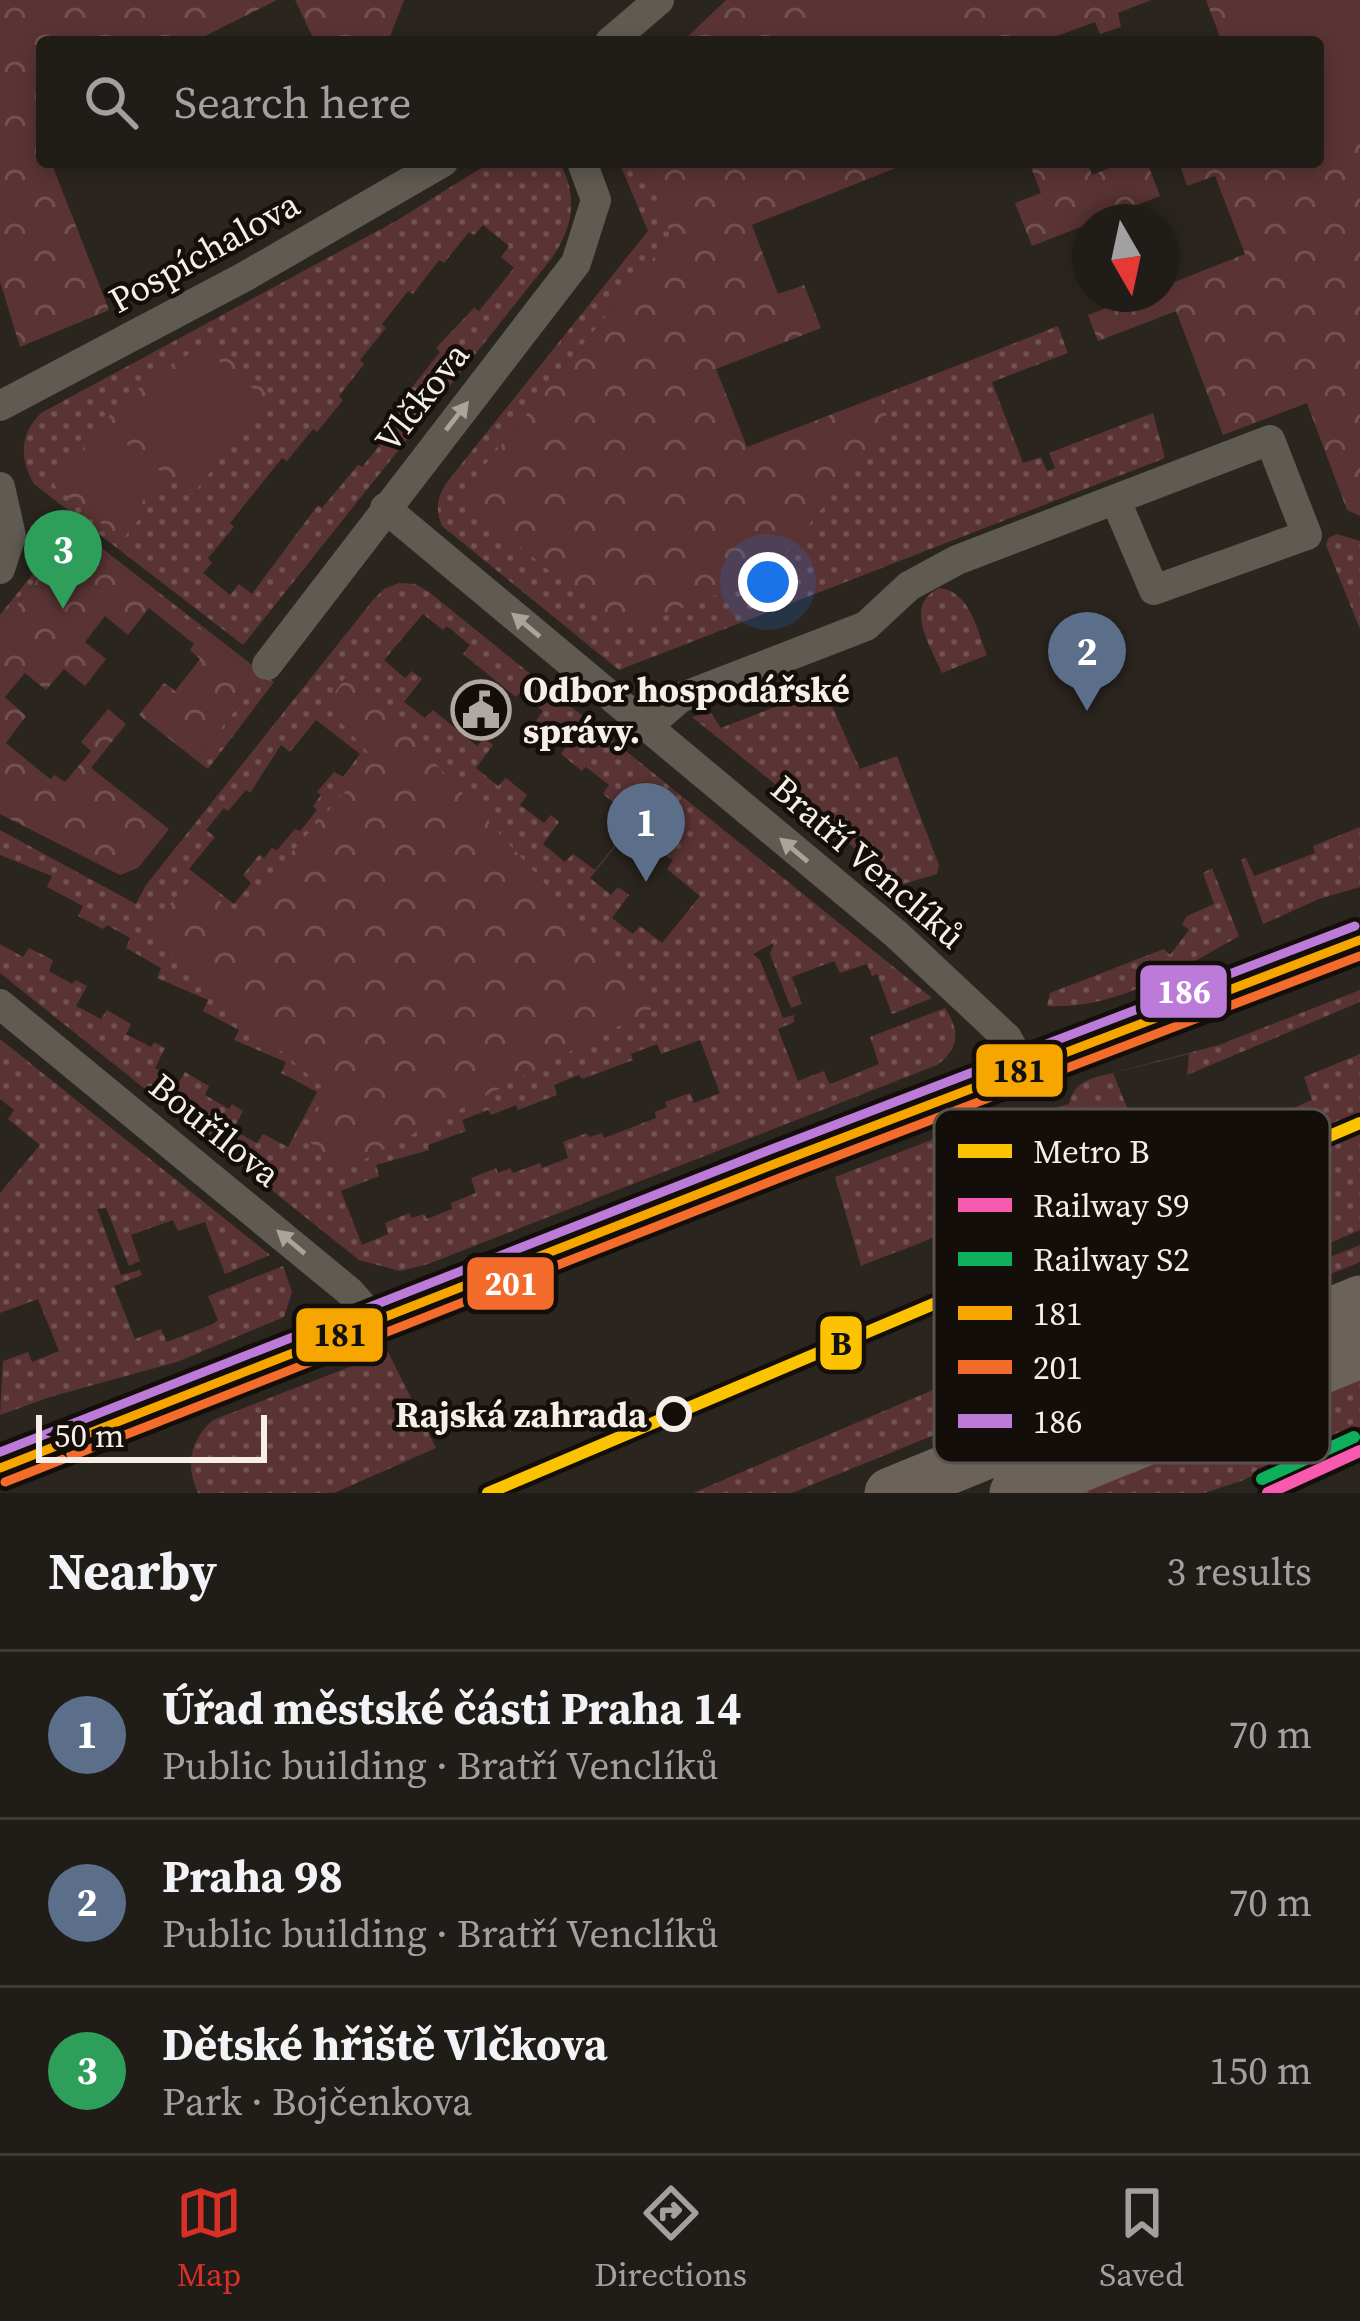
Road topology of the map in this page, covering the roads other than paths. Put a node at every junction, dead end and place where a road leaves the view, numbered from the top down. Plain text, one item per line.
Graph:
1 (659, 0) edge
2 (617, 36) edge
3 (432, 168) edge
4 (584, 168) edge
5 (0, 406) edge
6 (0, 487) edge
7 (1116, 500) junction
8 (385, 508) junction
9 (0, 569) edge
10 (267, 664) dead end
11 (648, 726) junction
12 (1360, 940) edge
13 (0, 1004) edge
14 (1024, 1069) junction
15 (1360, 1301) edge
16 (1330, 1313) edge
17 (376, 1322) junction
18 (1360, 1353) edge
19 (1330, 1365) edge
20 (963, 1463) edge
21 (1089, 1463) edge
22 (0, 1468) edge
23 (890, 1493) edge
24 (1015, 1493) edge

1 - 2 street
3 - 5 street, Pospíchalova
8 -> 4 street, Vlčkova
6 - 9 street
7 - 7 street
7 - 11 street
8 - 10 street, Vlčkova
11 -> 8 street, Bratří Venclíků
14 -> 11 street, Bratří Venclíků
12 - 14 street
17 -> 13 street, Bouřilova
14 - 17 street
15 - 16 main road
17 - 22 street
18 - 19 main road
20 - 23 main road
21 - 24 main road

